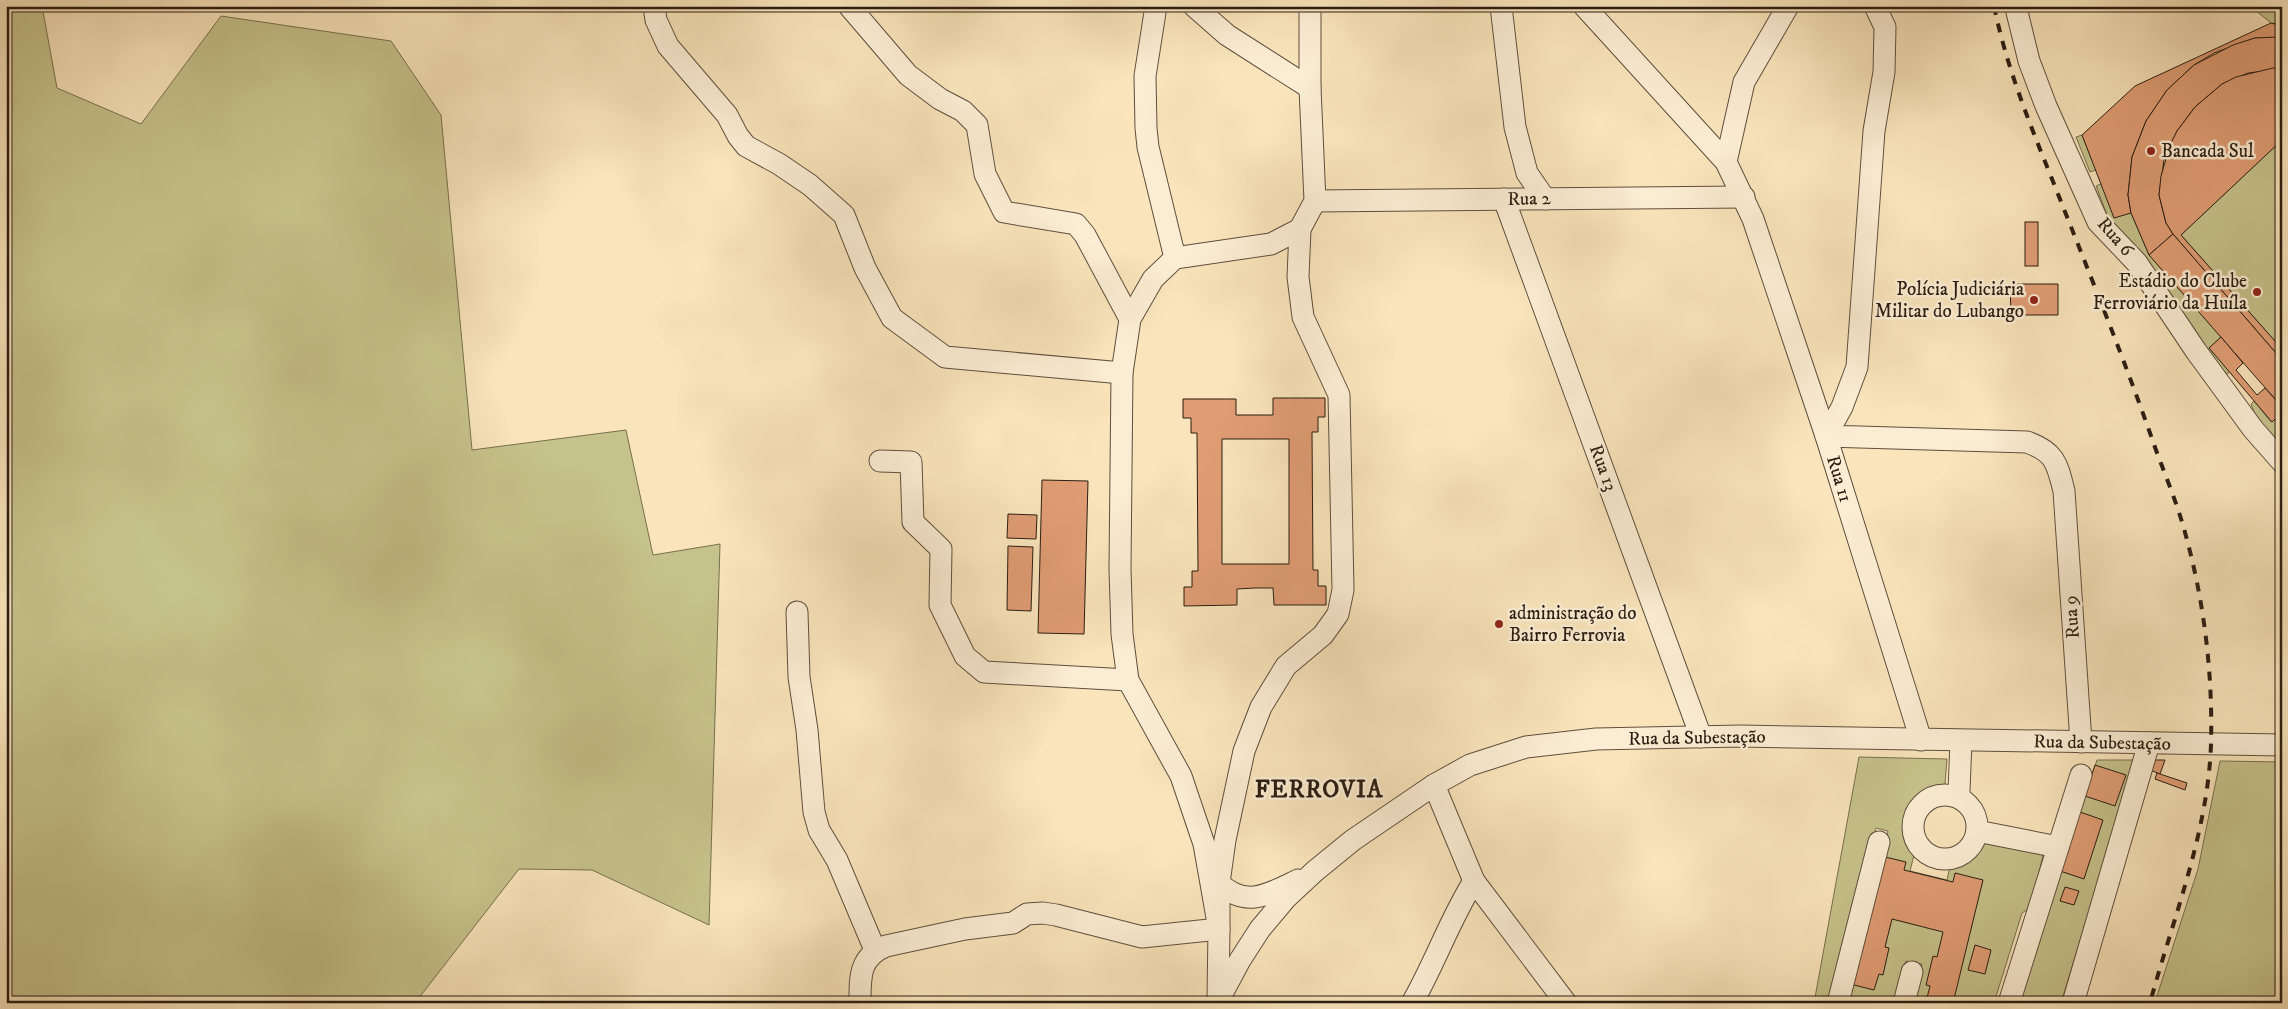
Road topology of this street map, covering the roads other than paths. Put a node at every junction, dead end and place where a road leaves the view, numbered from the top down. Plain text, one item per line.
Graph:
1 (654, 6) edge
2 (849, 6) edge
3 (1156, 6) edge
4 (1194, 6) edge
5 (1310, 6) edge
6 (1501, 6) edge
7 (1584, 6) edge
8 (1788, 6) edge
9 (1875, 6) edge
10 (2016, 8) dead end
11 (1310, 88) junction
12 (1726, 162) junction
13 (1744, 197) junction
14 (1504, 199) junction
15 (1545, 199) junction
16 (1315, 201) junction
17 (1300, 228) junction
18 (1175, 258) junction
19 (1130, 318) junction
20 (1122, 373) junction
21 (1826, 436) junction
22 (880, 461) dead end
23 (2282, 462) edge
24 (797, 612) dead end
25 (1128, 680) junction
26 (1701, 737) junction
27 (1921, 740) junction
28 (1961, 741) junction
29 (2081, 742) junction
30 (2149, 743) junction
31 (2282, 745) edge
32 (2081, 775) dead end
33 (1434, 785) junction
34 (1956, 796) junction
35 (1977, 831) junction
36 (1878, 842) dead end
37 (2058, 847) junction
38 (1315, 871) junction
39 (1474, 881) junction
40 (1219, 883) junction
41 (1219, 929) junction
42 (875, 950) junction
43 (1912, 972) dead end
44 (1217, 1002) edge
45 (860, 1003) edge
46 (1412, 1003) edge
47 (1566, 1003) edge
48 (1838, 1003) edge
49 (1904, 1003) edge
50 (2009, 1003) edge
51 (2073, 1003) edge

1 - 20 street
2 - 19 street
3 - 18 street
4 - 11 street
5 - 11 street
6 - 15 street
7 - 12 street, Rua 11
8 - 12 street
9 - 21 street
10 - 23 street, Rua 6
11 - 16 street
12 - 13 street, Rua 11
13 - 15 street, Rua 2
13 - 21 street, Rua 11
14 - 15 street, Rua 2
14 - 16 street, Rua 2
14 - 26 street, Rua 13
16 - 17 street
17 - 18 street
17 - 40 street
18 - 19 street
19 - 20 street
20 - 25 street
21 - 27 street, Rua 11
21 - 29 street, Rua 9
22 - 25 street
24 - 42 street
25 - 41 street
26 - 27 street, Rua da Subestação
26 - 33 street, Rua da Subestação
27 - 28 street, Rua da Subestação
28 - 29 street, Rua da Subestação
28 - 34 street
29 - 30 street, Rua da Subestação
30 - 31 street, Rua da Subestação
30 - 51 street
32 - 37 street
33 - 38 street, Rua da Subestação
33 - 39 street
34 - 35 street
34 - 35 street
35 - 37 street
36 - 48 street
37 - 50 street
38 - 40 street
38 - 44 street, Rua da Subestação
39 - 46 street
39 - 47 street
40 - 41 street
41 - 42 street
41 - 44 street
42 - 45 street
43 - 49 street

